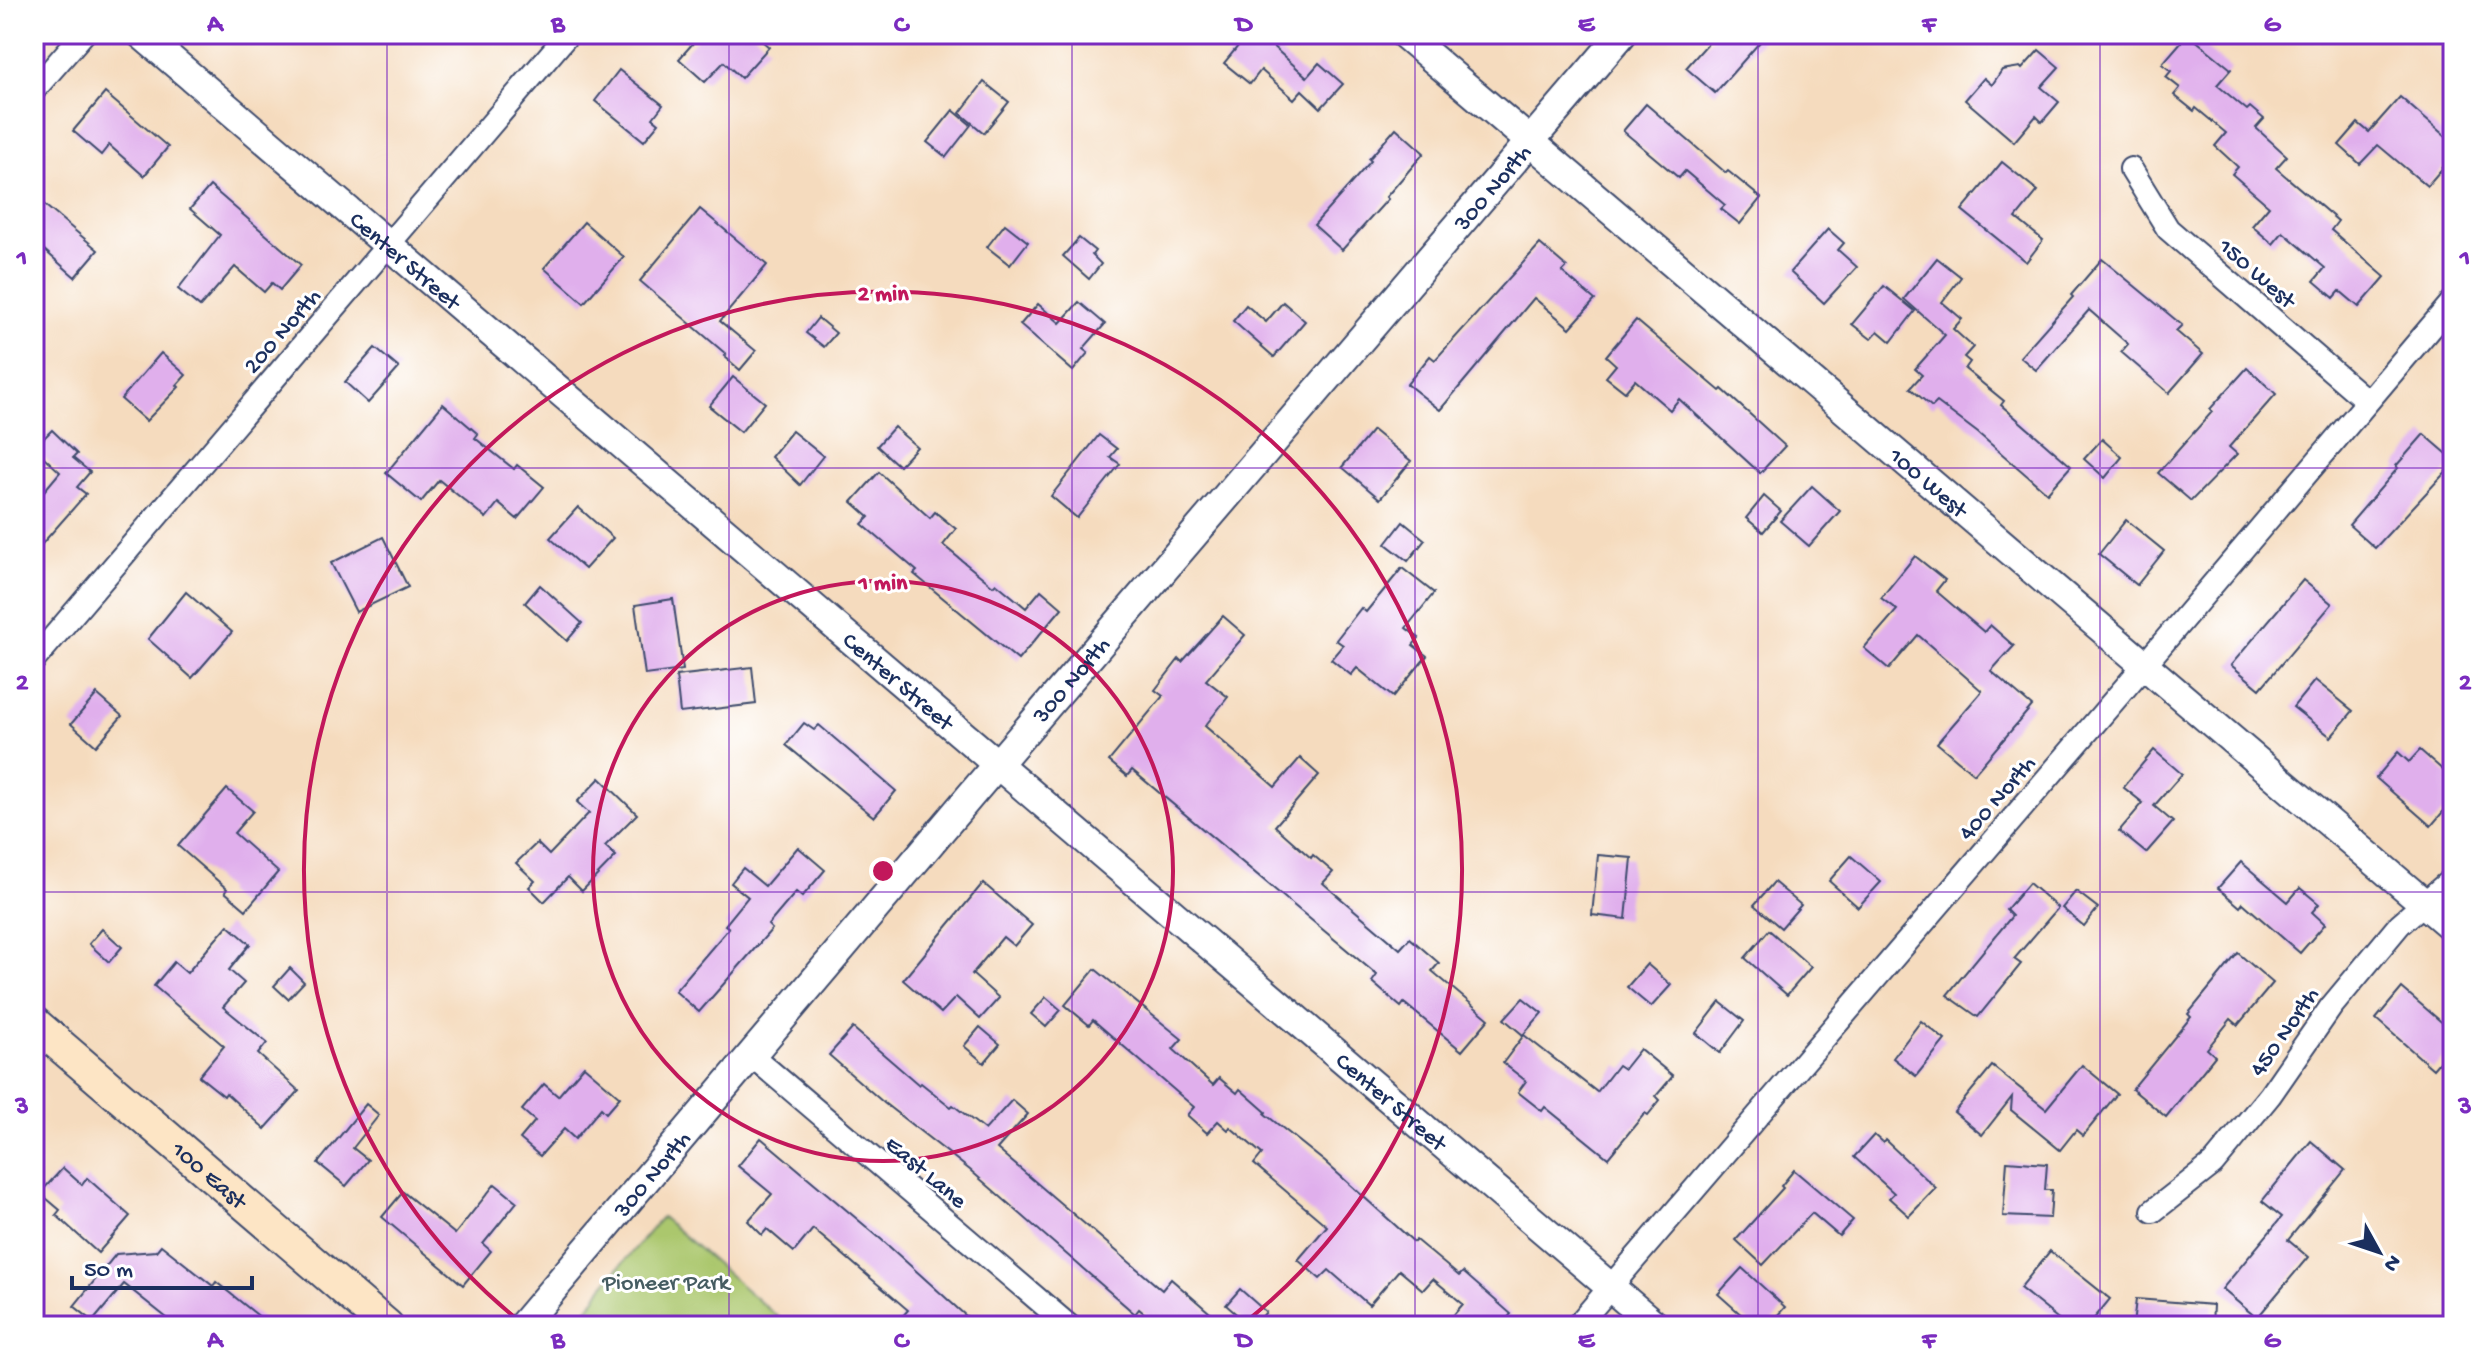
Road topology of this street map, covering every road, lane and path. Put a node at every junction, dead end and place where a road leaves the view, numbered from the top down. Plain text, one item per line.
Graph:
1 (83, 34) edge
2 (141, 34) edge
3 (568, 34) edge
4 (1404, 34) edge
5 (1622, 34) edge
6 (34, 90) edge
7 (1529, 142) junction
8 (2131, 169) dead end
9 (389, 246) junction
10 (2453, 301) edge
11 (2367, 401) junction
12 (34, 660) edge
13 (2145, 664) junction
14 (997, 765) junction
15 (2453, 878) edge
16 (2424, 902) junction
17 (2453, 928) edge
18 (34, 1023) edge
19 (751, 1055) junction
20 (2153, 1211) dead end
21 (1610, 1287) junction
22 (387, 1326) edge
23 (522, 1326) edge
24 (1069, 1326) edge
25 (1577, 1326) edge
26 (1656, 1326) edge

1 - 6 street
2 - 9 street, Center Street
3 - 9 street, 200 North
4 - 7 street, 100 West
5 - 7 street, 300 North
7 - 13 street, 100 West
7 - 14 street, 300 North
8 - 11 street, 150 West
9 - 12 street, 200 North
9 - 14 street, Center Street
10 - 11 street, 400 North
11 - 13 street, 400 North
13 - 16 street, 100 West
13 - 21 street, 400 North
14 - 19 street, 300 North
14 - 21 street, Center Street
15 - 16 street, 450 North
16 - 17 street, 100 West
16 - 20 street, 450 North
18 - 22 main road, 100 East
19 - 23 street, 300 North
19 - 24 street, East Lane
21 - 25 street, 400 North
21 - 26 street, Center Street

